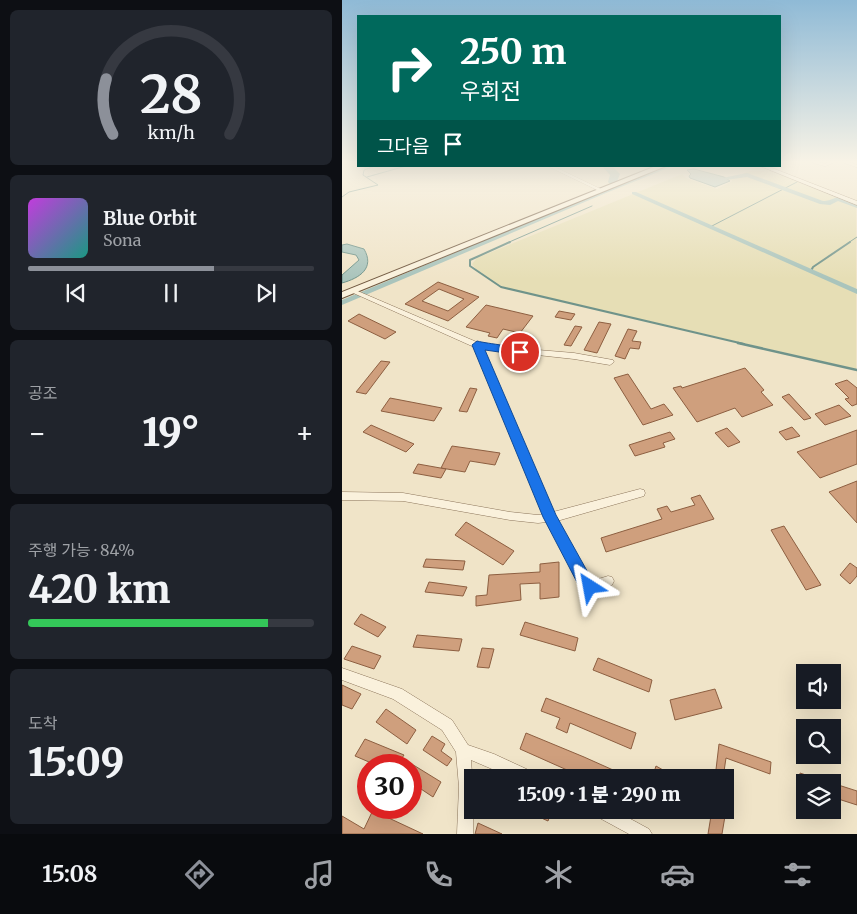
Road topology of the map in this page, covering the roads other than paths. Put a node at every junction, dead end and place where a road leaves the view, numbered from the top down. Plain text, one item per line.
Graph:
1 (573, 201) edge
2 (353, 291) junction
3 (342, 295) edge
4 (477, 345) junction
5 (610, 362) dead end
6 (640, 493) dead end
7 (342, 496) edge
8 (550, 517) junction
9 (608, 581) dead end
10 (342, 674) edge
11 (463, 750) junction
12 (511, 769) edge
13 (616, 819) edge
14 (465, 834) edge
15 (644, 834) edge

1 - 2 main road
2 - 3 main road
2 - 4 street
4 - 5 street
4 - 8 street
6 - 8 street
7 - 8 street
8 - 9 street
10 - 11 street
11 - 12 street
11 - 14 street
13 - 15 street

